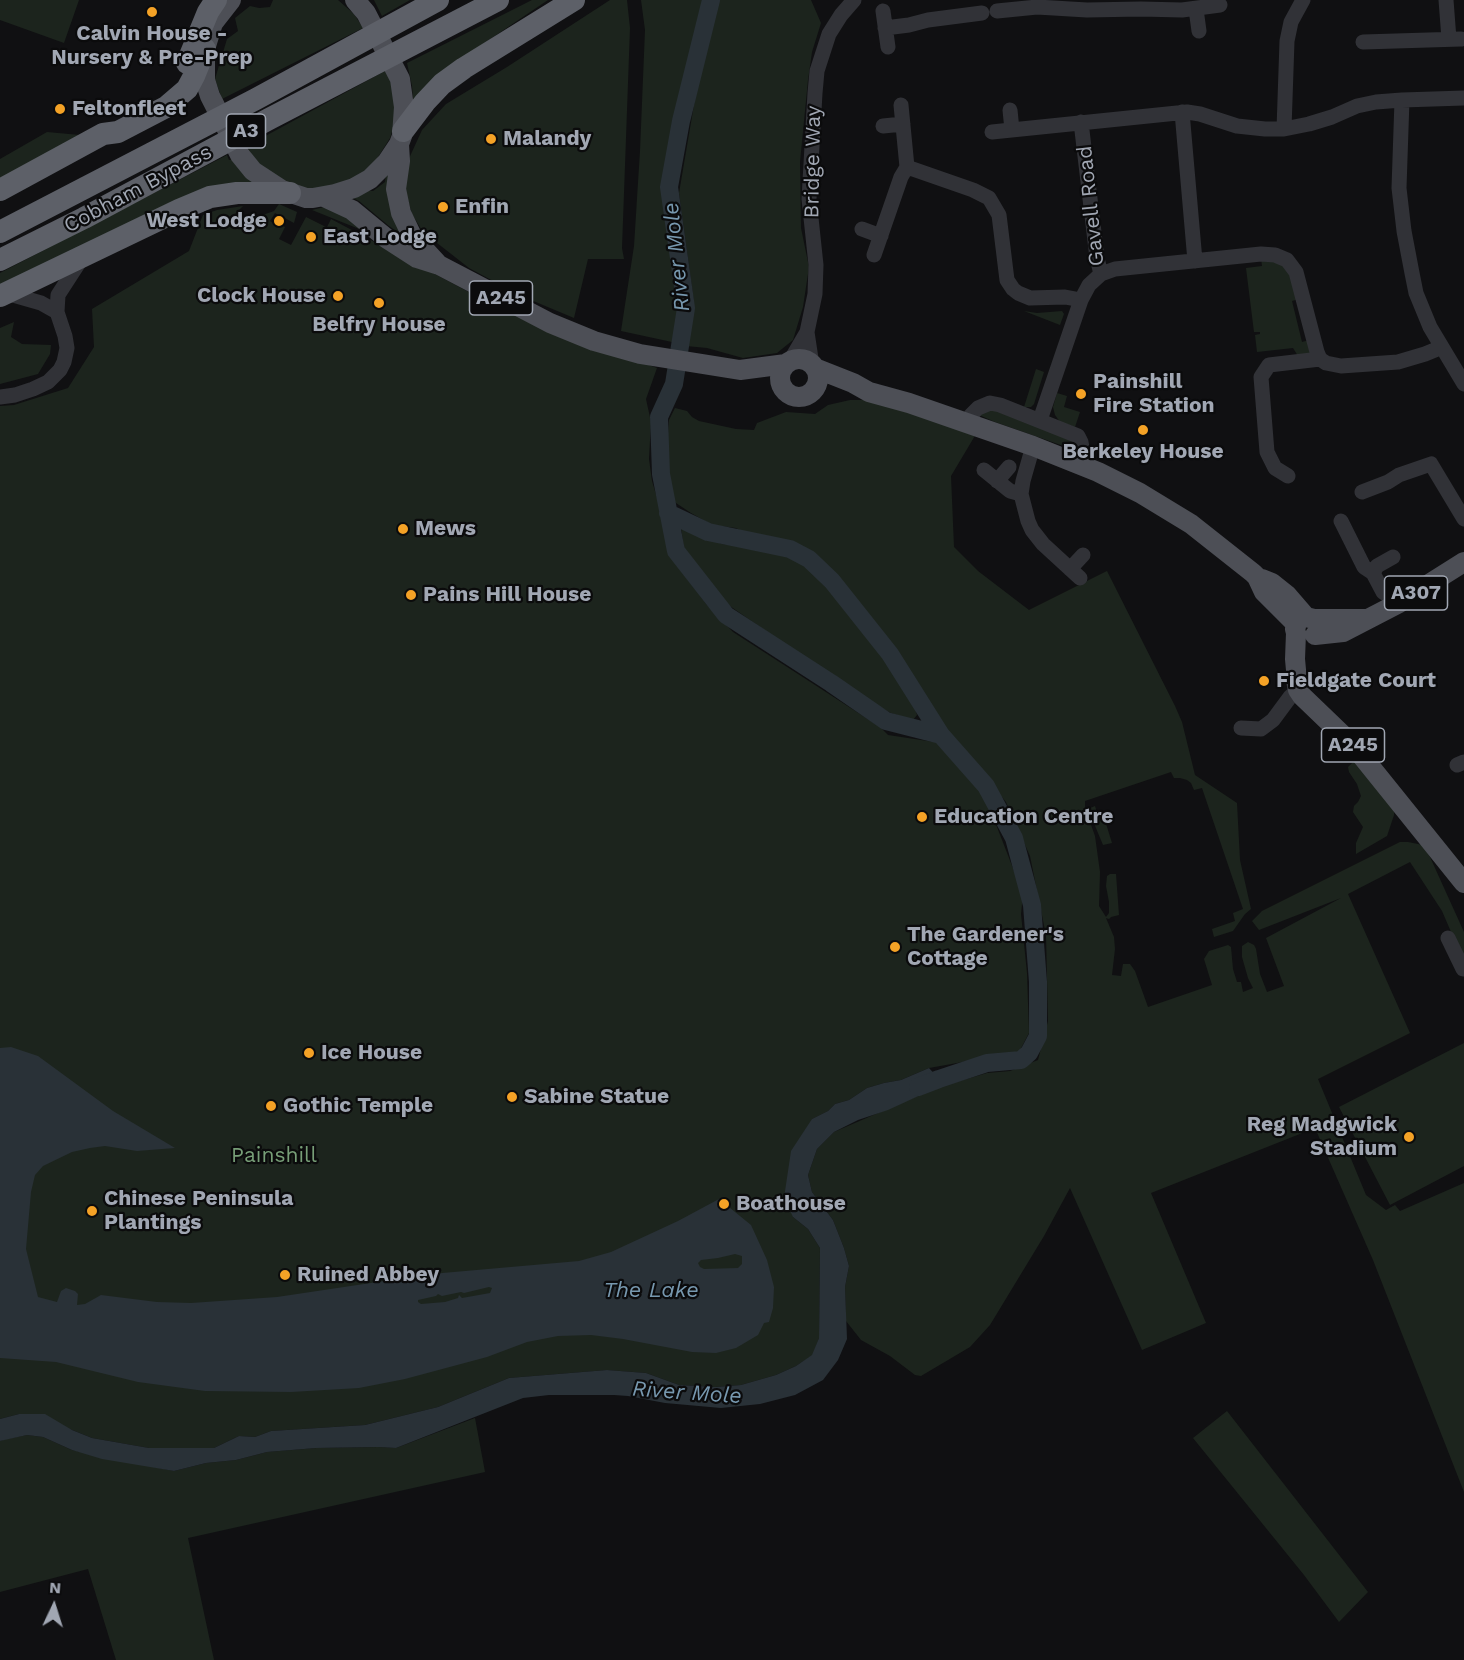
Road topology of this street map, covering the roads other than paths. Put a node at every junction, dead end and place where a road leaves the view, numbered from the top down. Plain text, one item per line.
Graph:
1 (216, 0) edge
2 (231, 0) edge
3 (438, 0) edge
4 (498, 0) edge
5 (574, 0) edge
6 (854, 0) edge
7 (1304, 0) edge
8 (1446, 0) edge
9 (1099, 5) edge
10 (1220, 5) dead end
11 (361, 6) edge
12 (1196, 9) junction
13 (883, 11) dead end
14 (213, 23) junction
15 (885, 28) junction
16 (1199, 31) dead end
17 (1362, 42) dead end
18 (888, 48) dead end
19 (205, 49) junction
20 (1464, 98) edge
21 (1402, 100) junction
22 (901, 105) dead end
23 (1010, 110) dead end
24 (1182, 112) junction
25 (1082, 122) junction
26 (903, 124) junction
27 (883, 126) dead end
28 (1284, 129) junction
29 (1012, 130) junction
30 (992, 132) dead end
31 (103, 134) junction
32 (401, 138) junction
33 (907, 167) junction
34 (0, 190) edge
35 (290, 193) junction
36 (324, 197) junction
37 (862, 229) dead end
38 (0, 232) edge
39 (881, 236) junction
40 (83, 255) junction
41 (874, 255) dead end
42 (0, 260) edge
43 (1195, 261) junction
44 (439, 265) junction
45 (1101, 274) junction
46 (3, 294) edge
47 (1081, 300) junction
48 (57, 312) junction
49 (807, 332) junction
50 (1442, 347) junction
51 (1320, 359) junction
52 (788, 363) junction
53 (813, 366) junction
54 (740, 370) junction
55 (1464, 384) edge
56 (783, 387) junction
57 (812, 391) junction
58 (869, 392) junction
59 (0, 397) edge
60 (1040, 420) junction
61 (967, 423) junction
62 (1033, 446) junction
63 (1077, 463) junction
64 (1009, 467) dead end
65 (984, 470) dead end
66 (1288, 476) dead end
67 (998, 481) junction
68 (1362, 492) dead end
69 (1021, 494) junction
70 (1464, 519) edge
71 (1341, 521) dead end
72 (1083, 555) dead end
73 (1393, 557) dead end
74 (1464, 562) edge
75 (1373, 573) junction
76 (1391, 598) junction
77 (1306, 628) junction
78 (1297, 680) junction
79 (1241, 728) dead end
80 (1463, 880) edge
81 (1455, 945) edge
82 (1463, 969) edge

1 - 14 main road
1 - 31 highway
2 - 14 main road
3 - 38 highway, Cobham Bypass / A3
4 - 42 highway, Cobham Bypass / A3
5 - 32 highway
6 - 49 street, Bridge Way
7 - 28 street
8 - 17 street
9 - 12 street
9 - 15 street
10 - 12 street
11 - 32 main road
12 - 16 street
13 - 15 street
14 - 19 main road
15 - 18 street
19 - 31 highway
19 - 35 main road
20 - 21 street
21 - 28 street
21 - 50 street
22 - 26 street
23 - 29 street
24 - 25 street
24 - 28 street
24 - 43 street
25 - 29 street
25 - 45 street, Gavell Road
26 - 27 street
26 - 33 street
29 - 30 street
31 - 34 highway
32 - 36 main road
32 - 44 main road, A245
33 - 39 street
33 - 47 street
35 - 36 main road
35 - 40 highway
36 - 44 main road, A245
37 - 39 street
39 - 41 street
40 - 46 highway
40 - 48 street
43 - 45 street
43 - 51 street
44 - 54 main road, A245
45 - 47 street, Gavell Road
46 - 48 street
47 - 60 street, Gavell Road
48 - 59 street
49 - 52 street, Bridge Way
49 - 53 street, Bridge Way
50 - 51 street
50 - 55 street
51 - 66 street
52 - 53 main road
52 - 54 main road, A245
52 - 56 main road
53 - 57 main road
53 - 58 main road
54 - 56 main road, A245
56 - 57 main road
57 - 58 main road
58 - 61 main road
60 - 61 street
60 - 63 street
61 - 62 main road
62 - 63 main road
62 - 69 street
63 - 77 main road
64 - 67 street
65 - 67 street
67 - 69 street
68 - 70 street
69 - 72 street
71 - 75 street
73 - 75 street
74 - 76 main road, A307
75 - 76 street
76 - 77 main road, A307
77 - 78 main road
78 - 79 street
78 - 80 main road, A245
81 - 82 street

